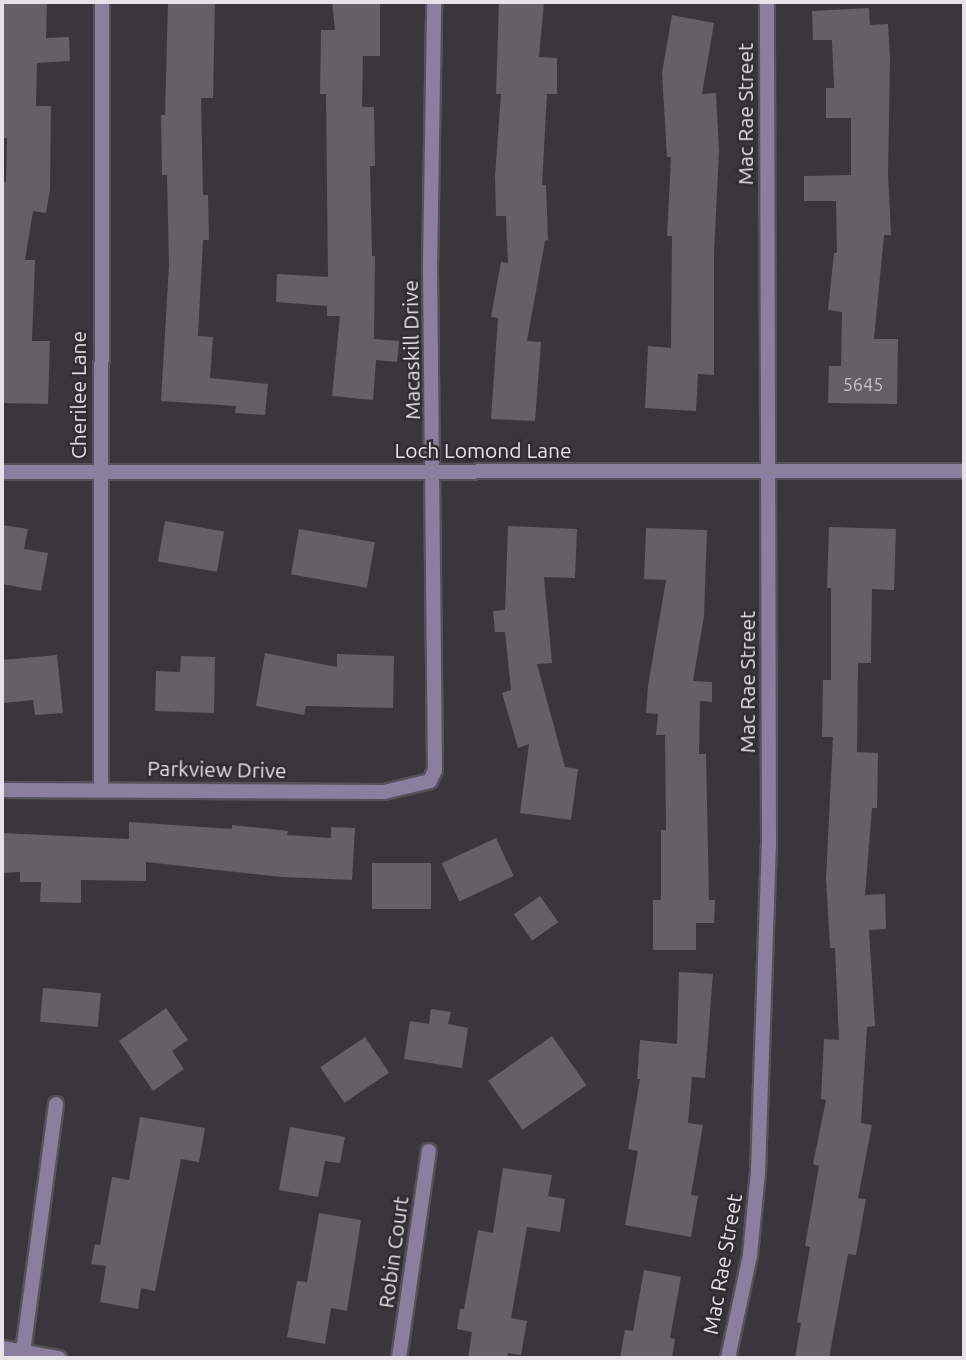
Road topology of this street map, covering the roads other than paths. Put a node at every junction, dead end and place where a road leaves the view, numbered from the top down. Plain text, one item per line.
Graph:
1 (102, 2) edge
2 (434, 2) edge
3 (767, 2) edge
4 (434, 471) junction
5 (767, 471) junction
6 (964, 471) edge
7 (2, 472) edge
8 (99, 472) junction
9 (430, 781) joint
10 (101, 789) junction
11 (2, 790) edge
12 (56, 1104) dead end
13 (429, 1151) dead end
14 (2, 1348) edge
15 (23, 1352) junction
16 (59, 1358) edge
17 (400, 1358) edge
18 (728, 1358) edge

1 - 8 street, Cherilee Lane
2 - 4 street, Macaskill Drive
3 - 5 street, Mac Rae Street
4 - 5 street, Loch Lomond Lane
4 - 8 street, Loch Lomond Lane
4 - 9 street, Macaskill Drive
5 - 6 street, Loch Lomond Lane
5 - 18 street, Mac Rae Street
7 - 8 street, Loch Lomond Lane
8 - 10 street, Cherilee Lane
9 - 10 street, Parkview Drive
10 - 11 street, Parkview Drive
12 - 15 street
13 - 17 street, Robin Court
14 - 15 street
15 - 16 street

